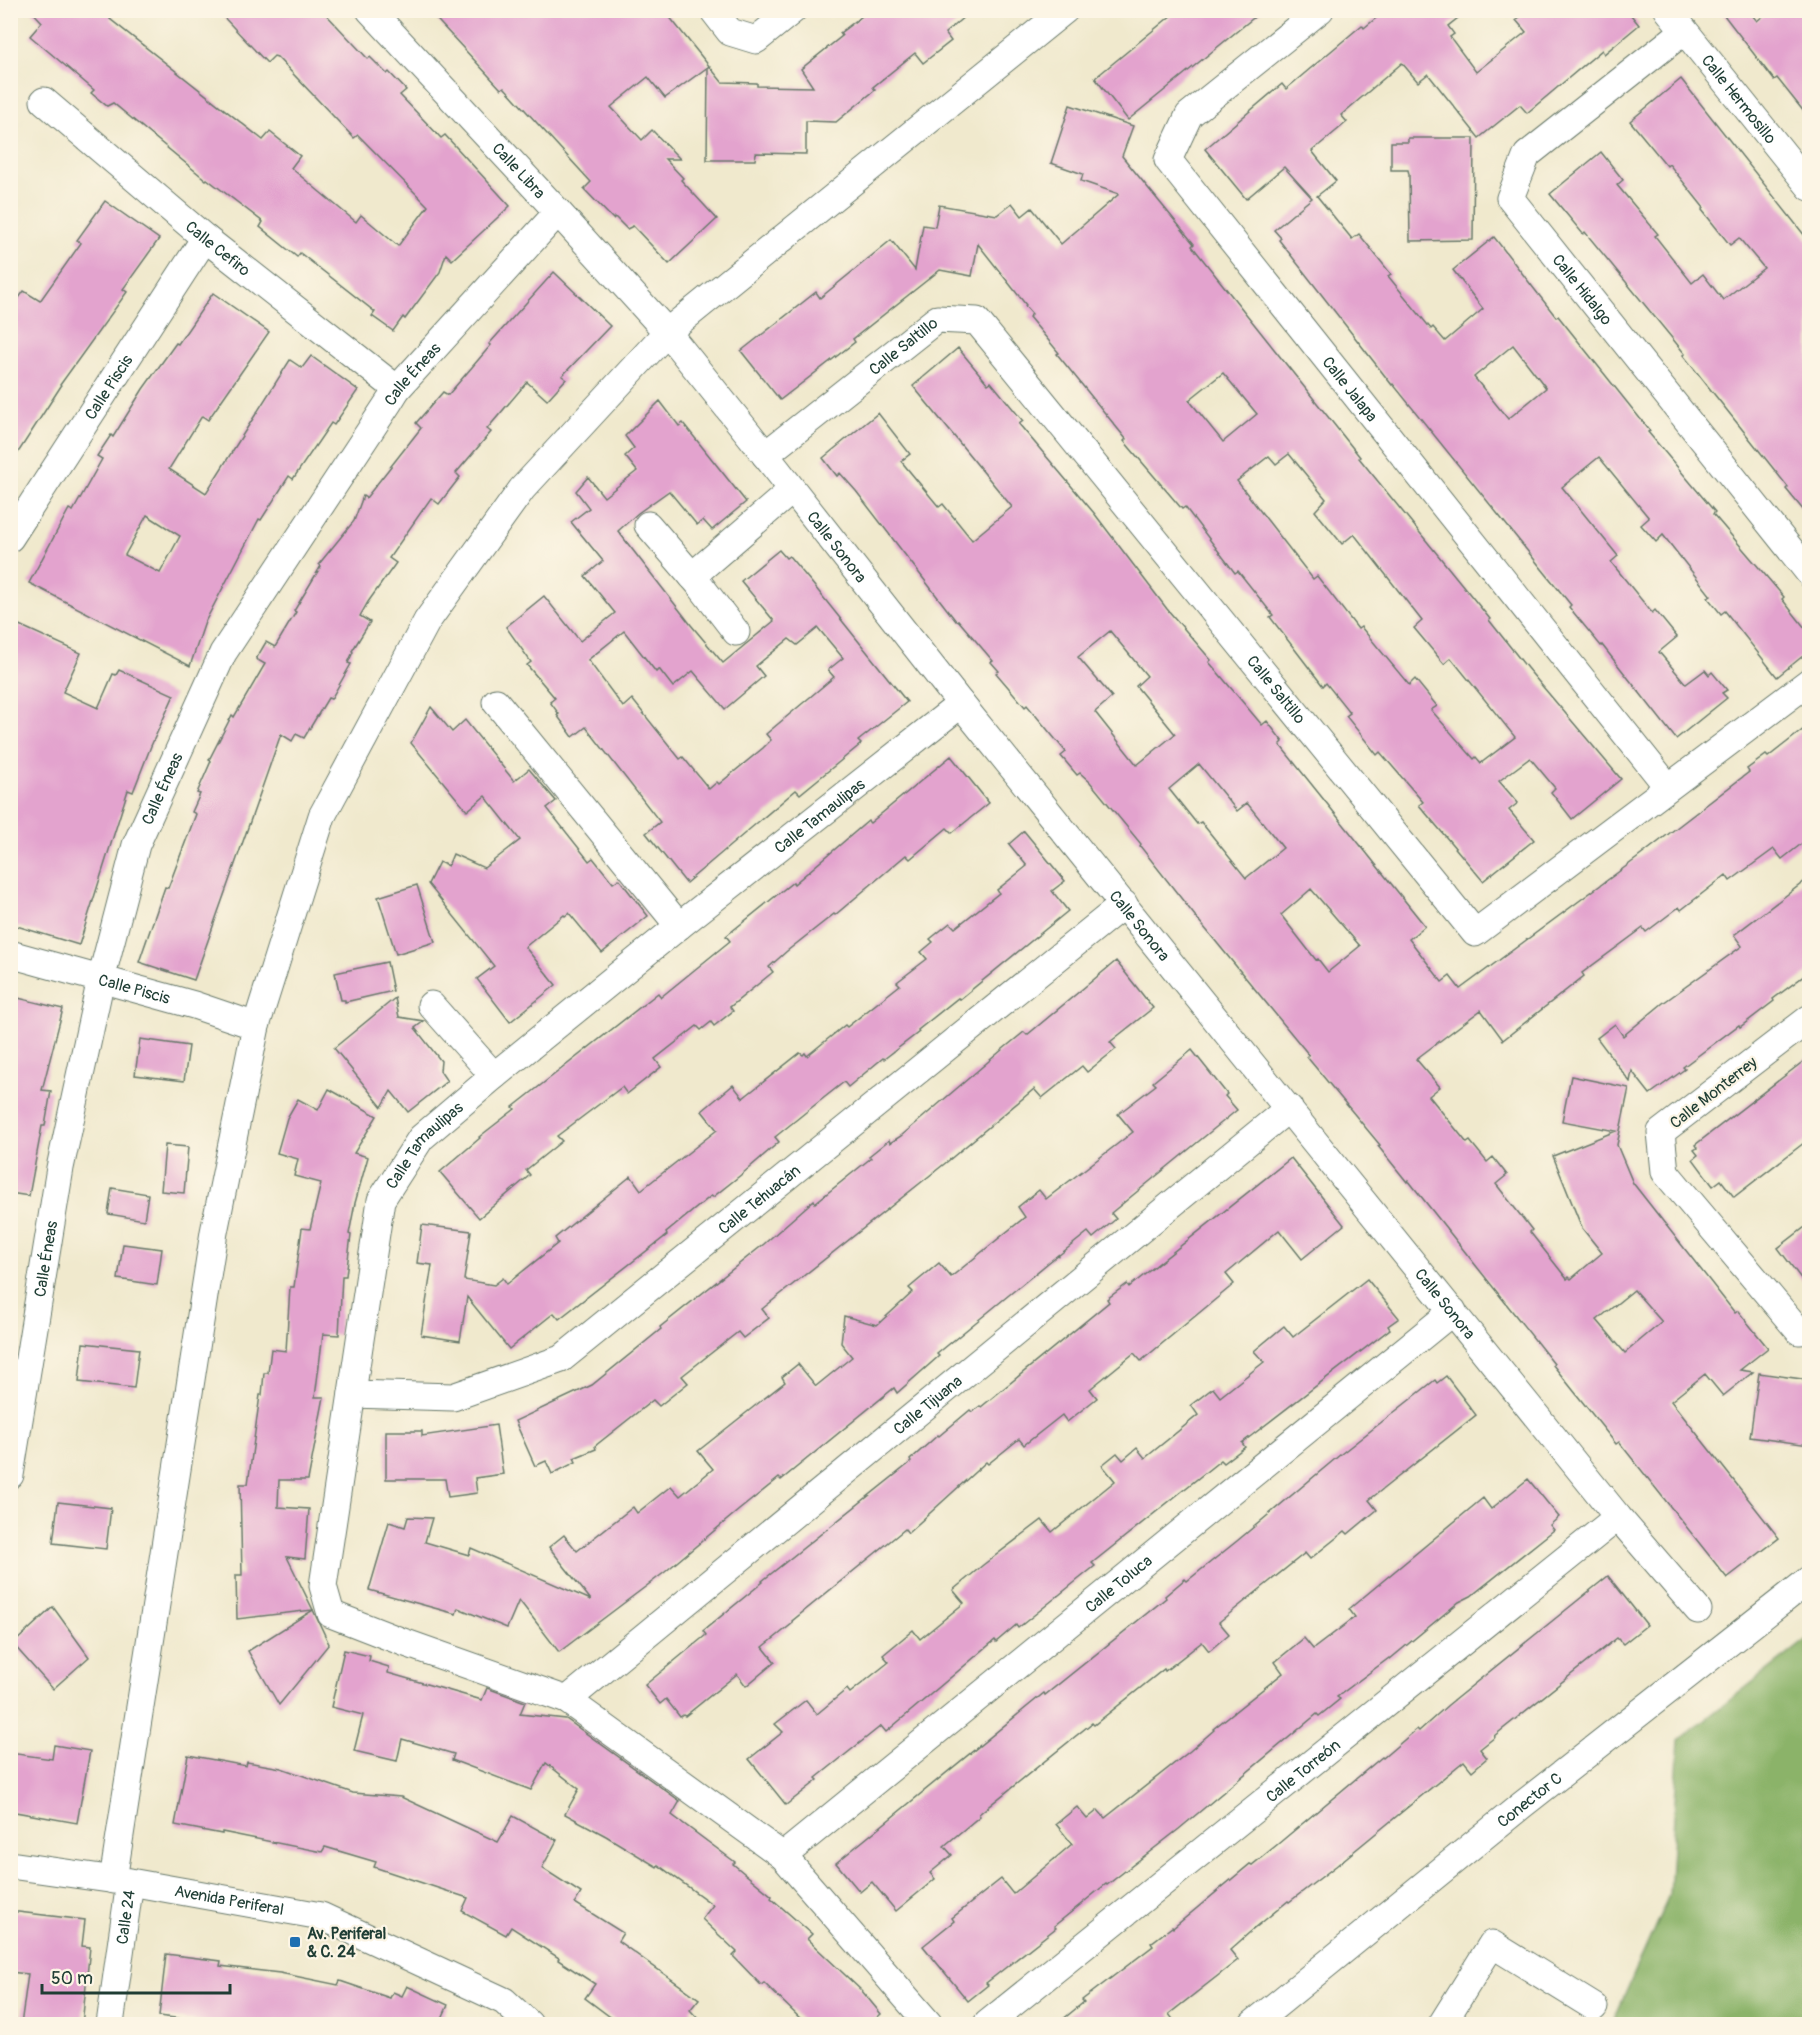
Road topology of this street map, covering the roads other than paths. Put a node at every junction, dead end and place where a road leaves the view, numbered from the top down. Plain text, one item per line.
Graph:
1 (370, 10) edge
2 (713, 10) edge
3 (793, 10) edge
4 (1065, 10) edge
5 (1320, 10) edge
6 (1668, 10) edge
7 (1684, 31) junction
8 (44, 101) dead end
9 (1809, 188) edge
10 (558, 212) junction
11 (205, 238) junction
12 (667, 332) junction
13 (397, 389) junction
14 (765, 455) junction
15 (792, 490) junction
16 (648, 525) dead end
17 (10, 538) edge
18 (1809, 574) edge
19 (692, 576) junction
20 (736, 632) dead end
21 (1809, 681) edge
22 (496, 702) dead end
23 (961, 704) junction
24 (1668, 787) junction
25 (1124, 904) junction
26 (679, 926) junction
27 (10, 954) edge
28 (101, 979) junction
29 (431, 1005) dead end
30 (1809, 1017) edge
31 (256, 1026) junction
32 (494, 1076) junction
33 (1289, 1108) junction
34 (1453, 1311) junction
35 (1809, 1330) edge
36 (352, 1394) junction
37 (10, 1475) edge
38 (1618, 1517) junction
39 (1809, 1579) edge
40 (1698, 1610) dead end
41 (567, 1700) junction
42 (783, 1856) junction
43 (10, 1865) edge
44 (121, 1881) junction
45 (1594, 2007) dead end
46 (110, 2025) edge
47 (529, 2025) edge
48 (929, 2025) edge
49 (987, 2025) edge
50 (1253, 2025) edge
51 (1442, 2025) edge

1 - 10 street, Calle Libra
2 - 3 street
4 - 12 street, Calle 24
5 - 24 street, Calle Jalapa
6 - 7 street, Calle Hermosillo
7 - 9 street, Calle Hermosillo
7 - 18 street, Calle Hidalgo
8 - 11 street, Calle Cefiro
10 - 12 street, Calle Libra
10 - 13 street, Calle Éneas
11 - 13 street, Calle Cefiro
11 - 17 street, Calle Piscis
12 - 14 street, Calle Sonora
12 - 31 street, Calle 24
13 - 28 street, Calle Éneas
14 - 15 street, Calle Sonora
14 - 24 street, Calle Saltillo
15 - 19 street
15 - 23 street, Calle Sonora
16 - 19 street
19 - 20 street
21 - 24 street, Calle Saltillo
22 - 26 street
23 - 25 street, Calle Sonora
23 - 26 street, Calle Tamaulipas
25 - 33 street, Calle Sonora
25 - 36 street, Calle Tehuacán
26 - 32 street, Calle Tamaulipas
27 - 28 street, Calle Piscis
28 - 31 street, Calle Piscis
28 - 37 street, Calle Éneas
29 - 32 street
30 - 35 street, Calle Monterrey
31 - 44 street, Calle 24
32 - 36 street, Calle Tamaulipas
33 - 34 street, Calle Sonora
33 - 41 street, Calle Tijuana
34 - 38 street, Calle Sonora
34 - 42 street, Calle Toluca
36 - 41 street, Calle Tamaulipas
38 - 40 street, Calle Sonora
38 - 49 street, Calle Torreón
39 - 50 street, Conector C
41 - 42 street
42 - 48 street
43 - 44 street, Avenida Periferal
44 - 46 street, Calle 24
44 - 47 street, Avenida Periferal
45 - 51 street

